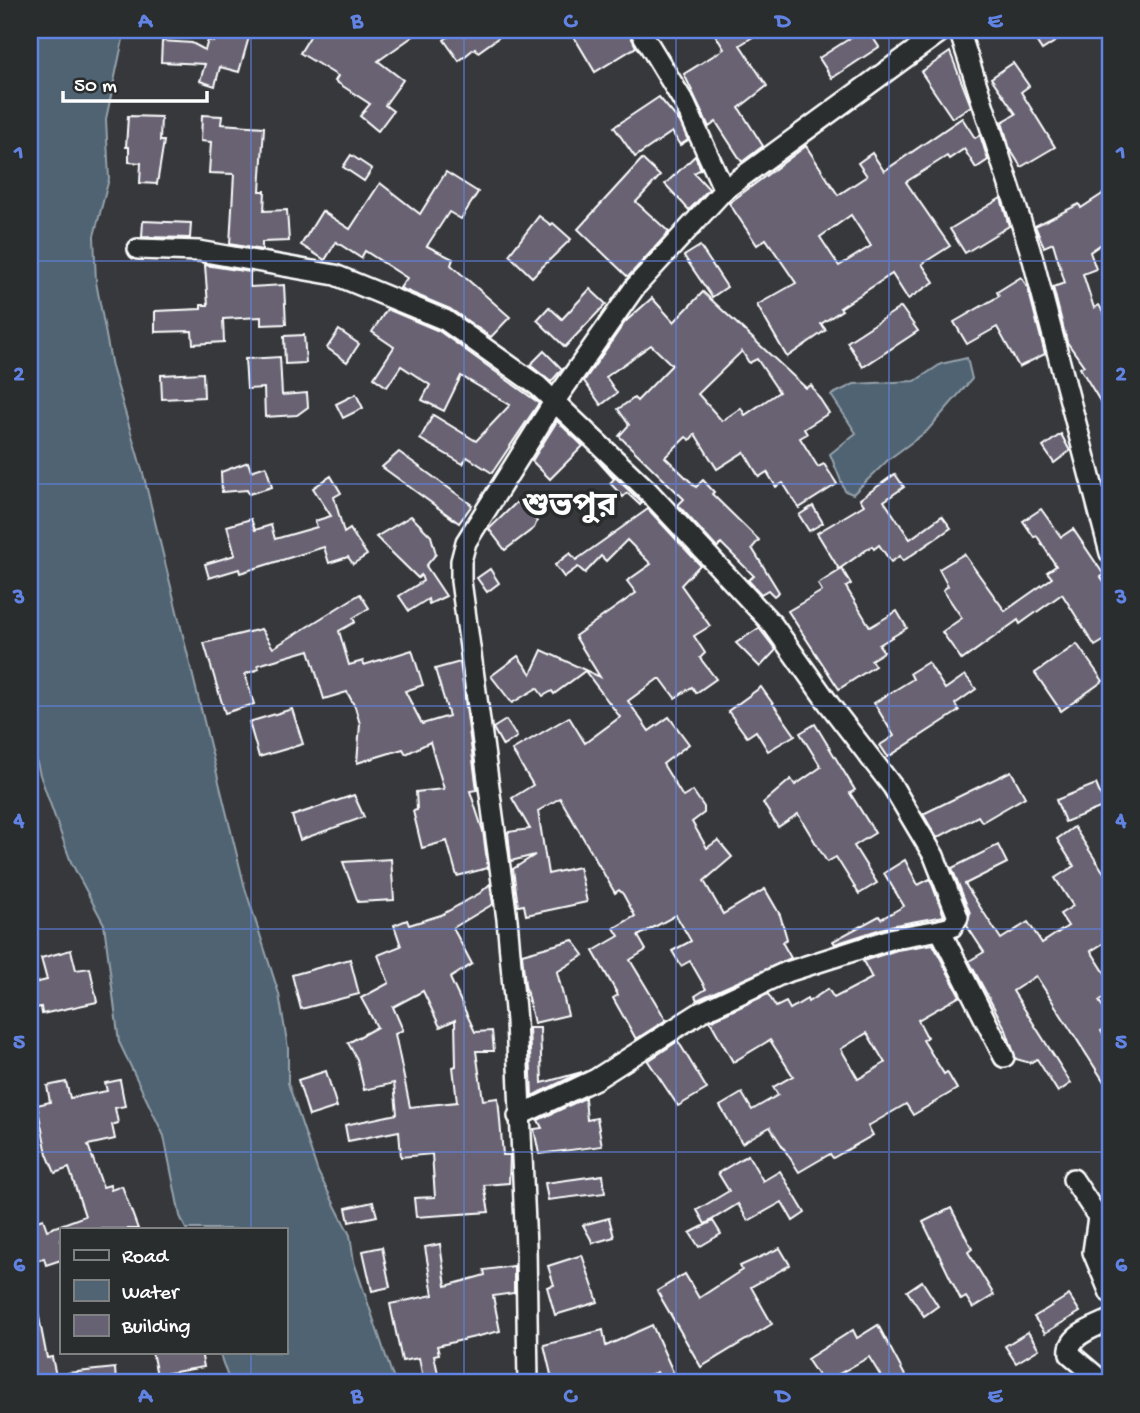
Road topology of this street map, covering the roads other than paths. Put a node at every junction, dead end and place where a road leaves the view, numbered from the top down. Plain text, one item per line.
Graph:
1 (640, 30) edge
2 (943, 30) edge
3 (959, 30) edge
4 (724, 190) junction
5 (138, 249) dead end
6 (554, 402) junction
7 (1110, 553) edge
8 (940, 930) junction
9 (1004, 1057) dead end
10 (518, 1116) junction
11 (1073, 1179) dead end
12 (1110, 1293) edge
13 (1110, 1320) edge
14 (528, 1383) edge
15 (1104, 1383) edge

1 - 4 street
2 - 4 street
3 - 7 street
4 - 6 street
5 - 6 street
6 - 8 street
6 - 10 street
8 - 9 street
8 - 10 street
10 - 14 street
11 - 12 street
13 - 15 street

